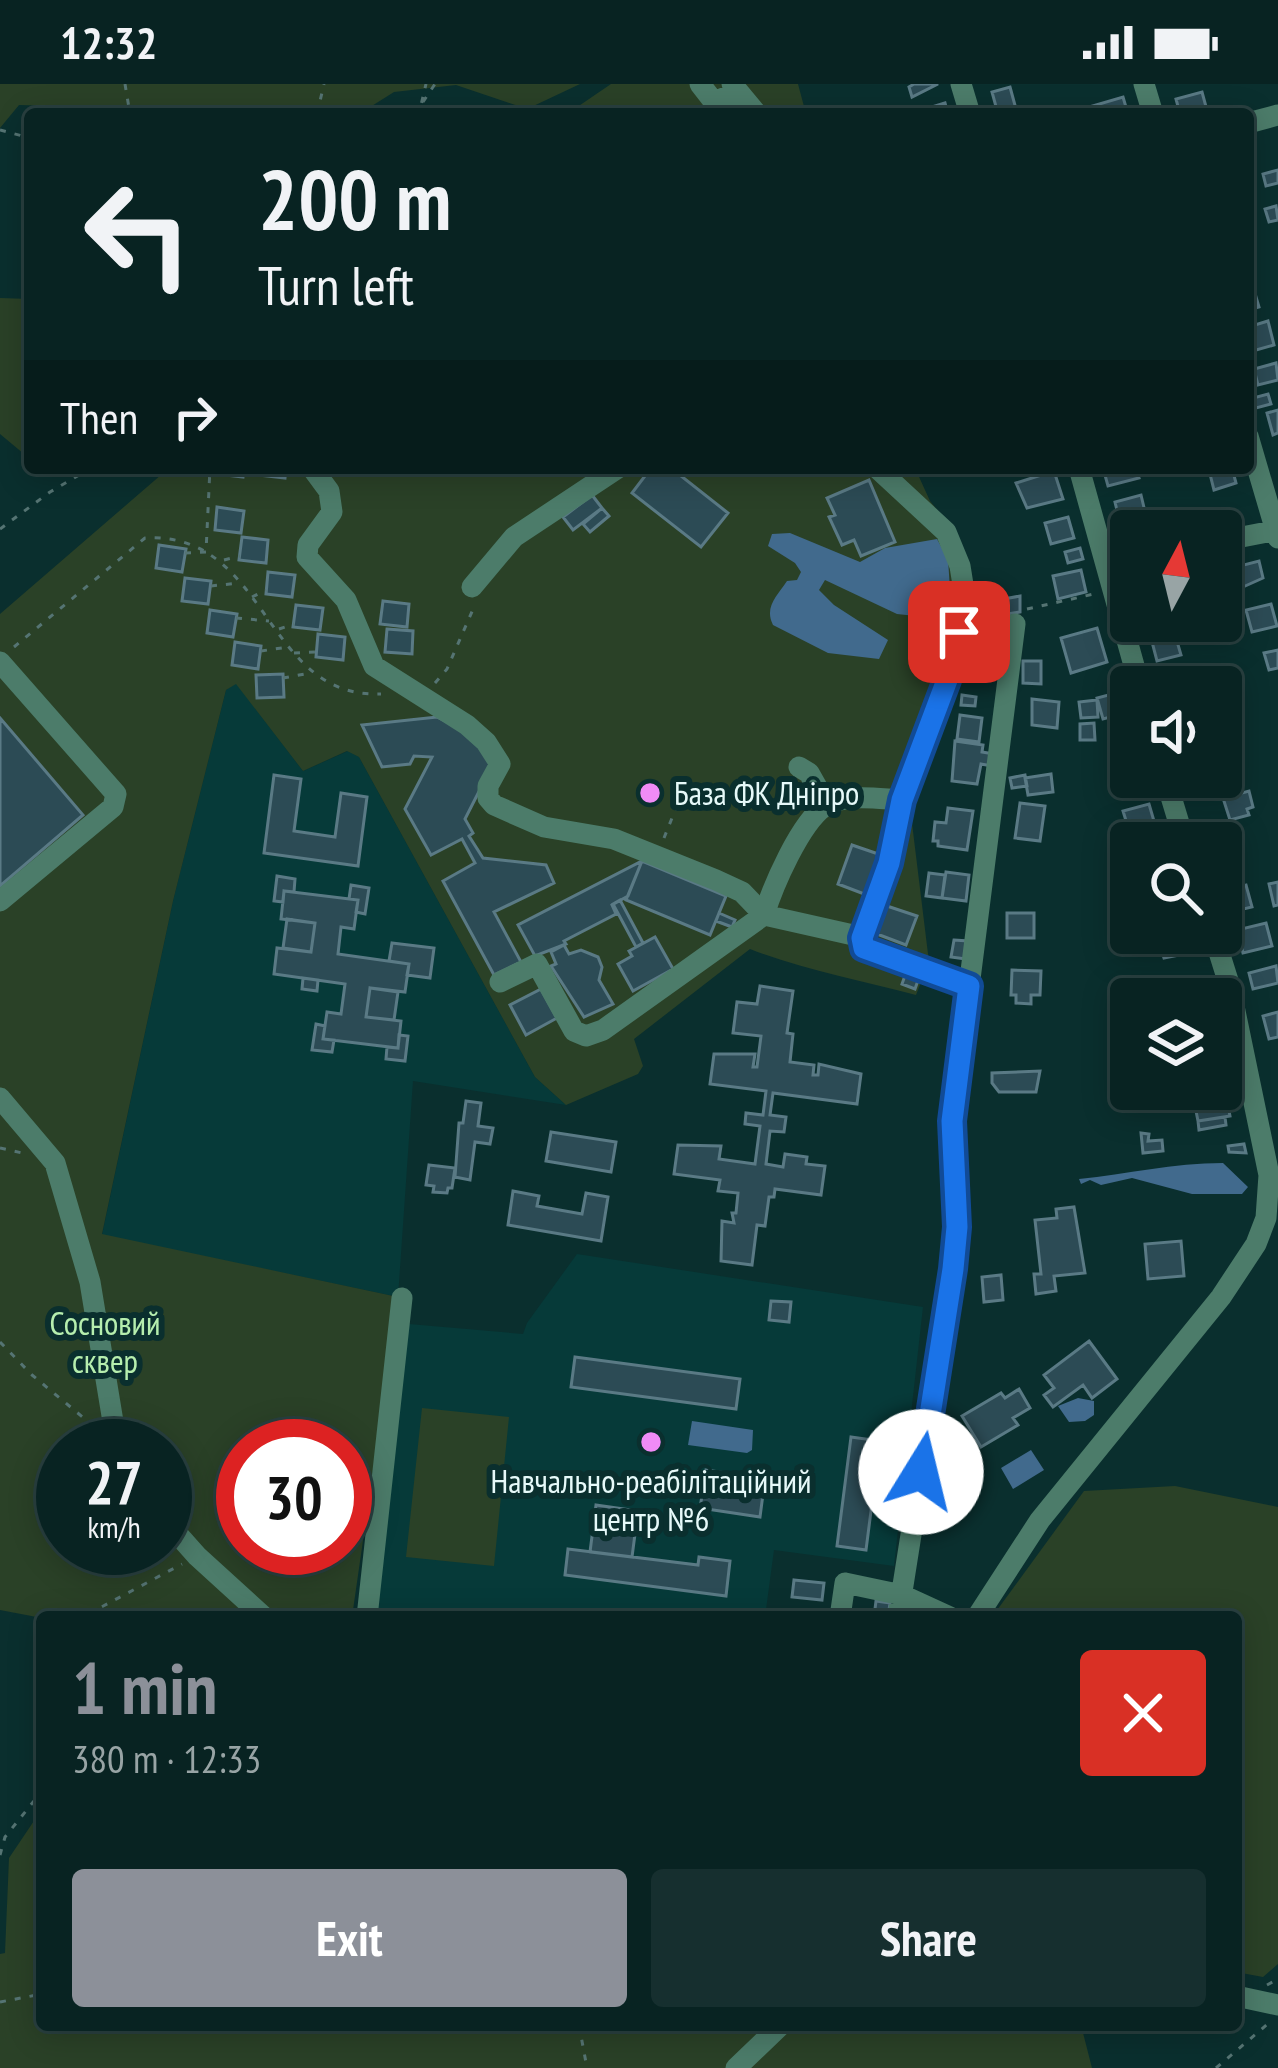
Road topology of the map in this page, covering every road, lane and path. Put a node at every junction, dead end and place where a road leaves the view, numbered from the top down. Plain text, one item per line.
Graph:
1 (426, 84) edge
2 (435, 84) edge
3 (700, 84) edge
4 (735, 88) edge
5 (421, 105) junction
6 (418, 108) edge
7 (1254, 456) edge
8 (81, 474) edge
9 (212, 474) edge
10 (316, 474) edge
11 (609, 474) edge
12 (883, 474) edge
13 (1080, 474) edge
14 (206, 525) junction
15 (215, 526) dead end
16 (0, 529) edge
17 (1277, 533) edge
18 (1242, 538) edge
19 (206, 551) junction
20 (185, 553) dead end
21 (1110, 553) edge
22 (240, 556) dead end
23 (220, 561) junction
24 (1110, 580) edge
25 (240, 582) junction
26 (211, 586) dead end
27 (472, 587) joint
28 (266, 590) dead end
29 (252, 596) junction
30 (236, 618) dead end
31 (270, 621) junction
32 (294, 623) dead end
33 (1015, 624) joint
34 (277, 629) junction
35 (289, 646) junction
36 (261, 651) dead end
37 (316, 652) dead end
38 (294, 653) junction
39 (0, 661) edge
40 (311, 672) junction
41 (284, 678) dead end
42 (418, 692) junction
43 (799, 767) dead end
44 (902, 800) junction
45 (678, 803) dead end
46 (827, 805) junction
47 (656, 856) junction
48 (0, 901) edge
49 (764, 915) junction
50 (862, 938) junction
51 (1220, 954) edge
52 (500, 982) dead end
53 (969, 986) junction
54 (0, 1098) edge
55 (1274, 1173) edge
56 (402, 1298) dead end
57 (0, 1342) edge
58 (85, 1419) edge
59 (112, 1419) edge
60 (192, 1550) edge
61 (197, 1556) junction
62 (900, 1606) edge
63 (94, 1611) edge
64 (257, 1611) edge
65 (368, 1611) edge
66 (841, 1611) edge
67 (981, 1611) edge
68 (36, 1798) edge
69 (0, 1855) edge
70 (36, 1995) edge
71 (1242, 1997) edge
72 (0, 2002) edge
73 (1278, 2005) edge
74 (1278, 2015) edge
75 (580, 2031) edge
76 (775, 2031) edge
77 (587, 2068) edge
78 (736, 2068) edge
79 (1216, 2068) edge

1 - 5 path
2 - 5 path
3 - 4 street
5 - 6 path
7 - 17 street
8 - 16 path
9 - 14 path
10 - 42 street
11 - 27 street
12 - 44 street
13 - 21 street
14 - 15 path
14 - 19 path
17 - 18 street
19 - 20 path
19 - 23 path
19 - 39 path
22 - 23 path
23 - 25 path
24 - 33 path
25 - 26 path
25 - 29 path
27 - 42 path
28 - 29 path
29 - 31 path
30 - 31 path
31 - 34 path
32 - 34 path
33 - 53 street
34 - 35 path
35 - 36 path
35 - 38 path
37 - 38 path
38 - 40 path
39 - 48 street
40 - 41 path
40 - 42 path
42 - 47 street
43 - 46 street
44 - 46 street
44 - 50 street
45 - 47 path
46 - 49 street
47 - 49 street
49 - 50 street
49 - 52 street
50 - 53 street
51 - 55 street
53 - 62 street
54 - 59 street
55 - 67 street
56 - 65 street
57 - 58 path
60 - 61 street
61 - 63 path
61 - 64 street
62 - 66 street
68 - 69 path
70 - 72 path
71 - 73 street
74 - 79 path
75 - 77 path
76 - 78 street

